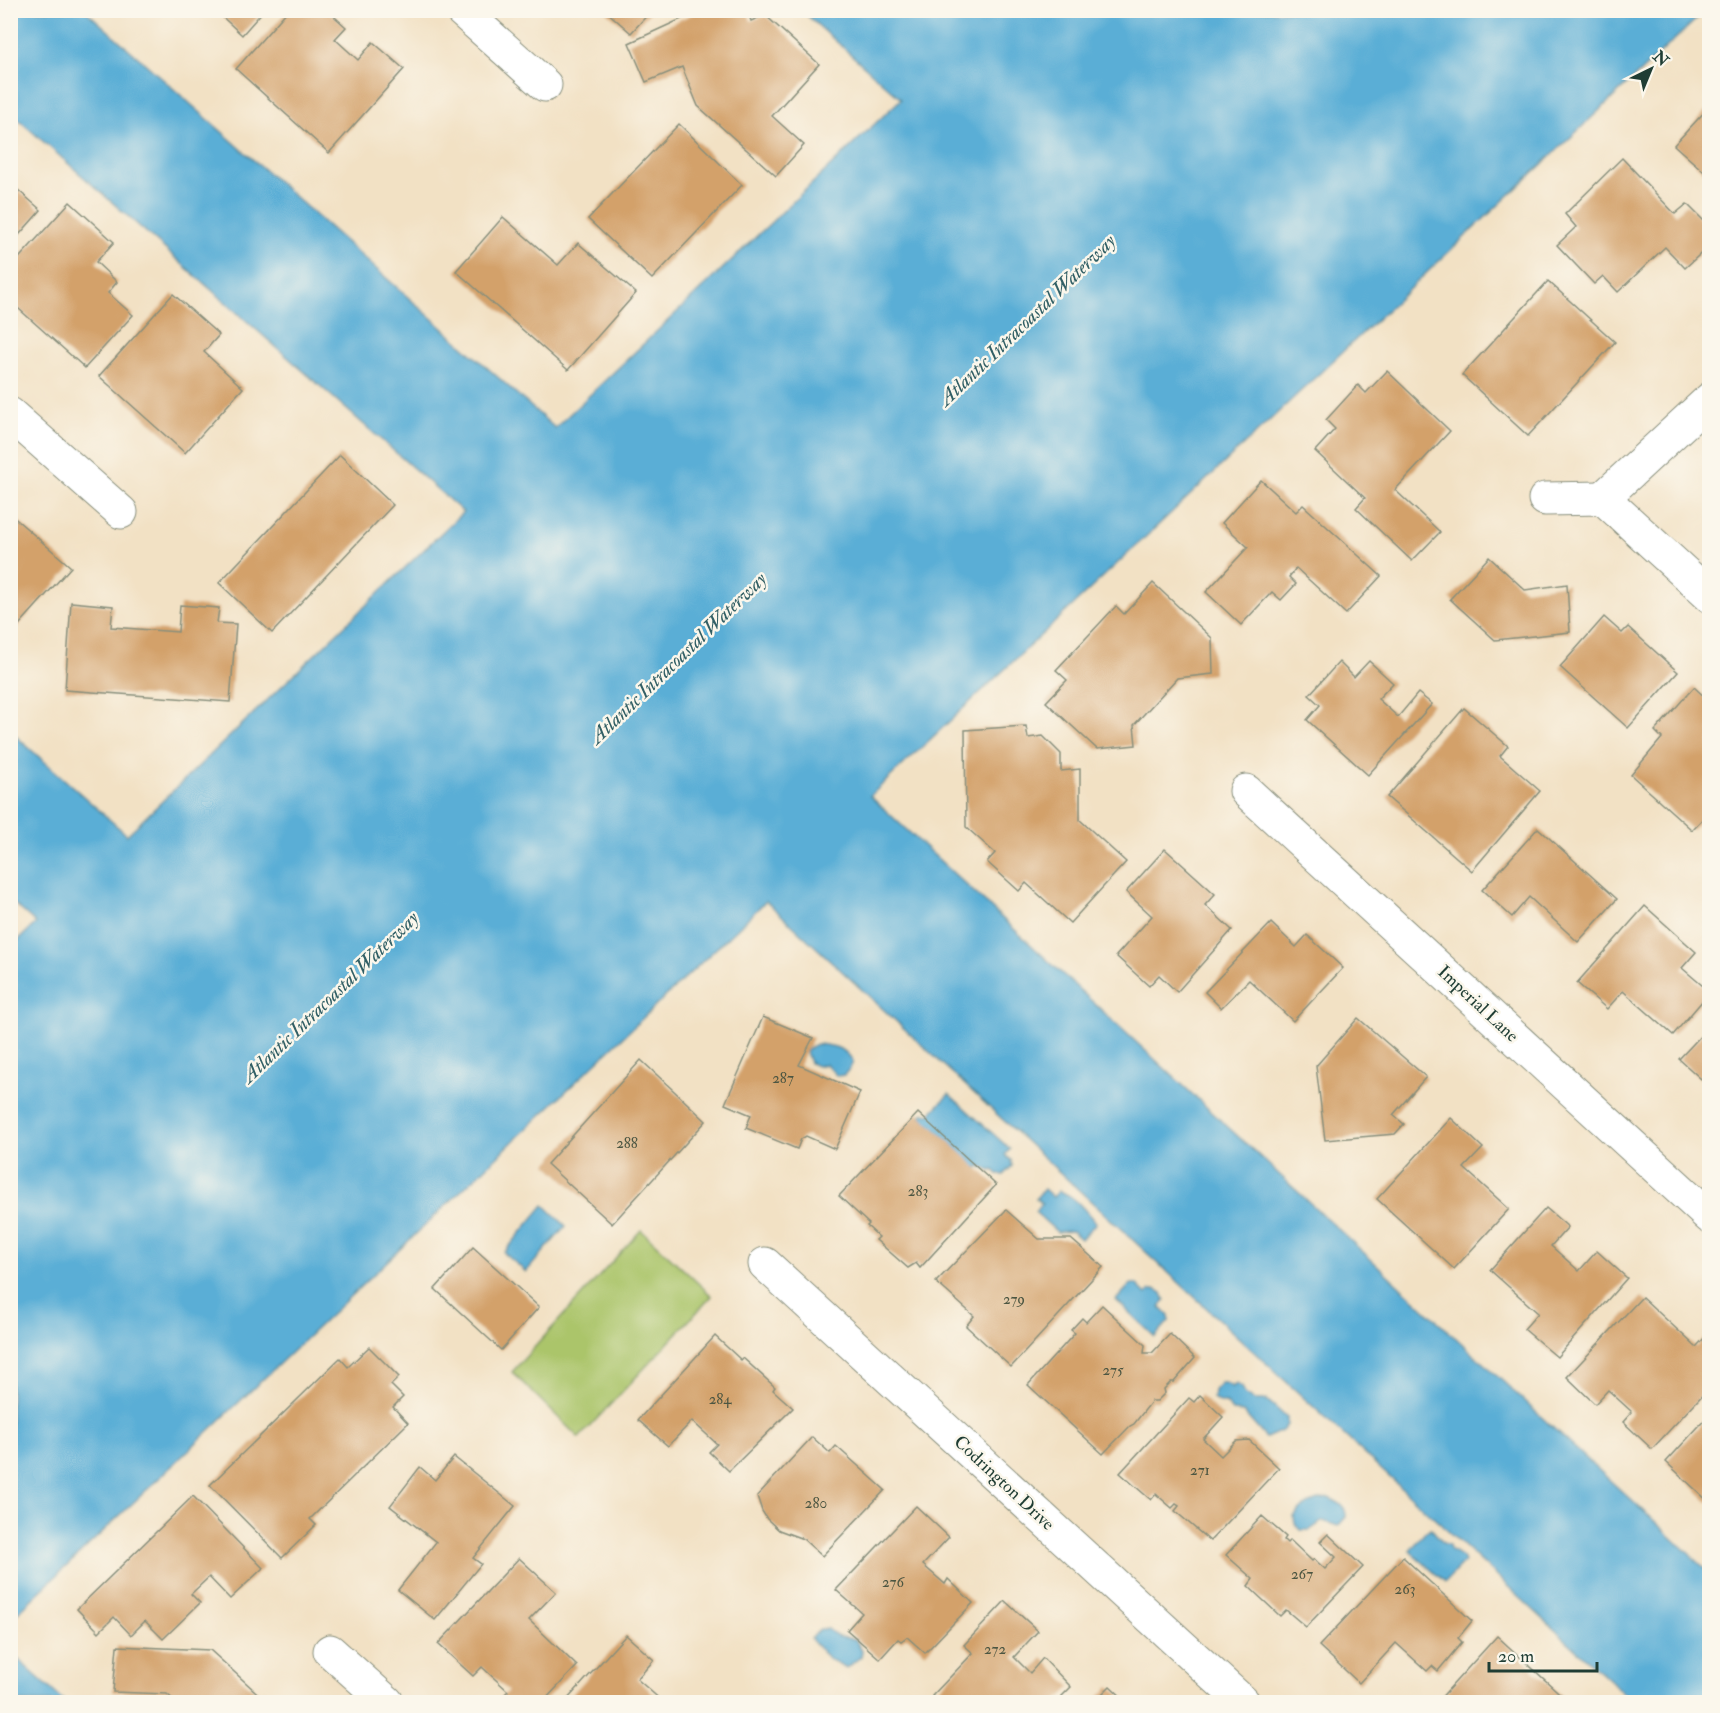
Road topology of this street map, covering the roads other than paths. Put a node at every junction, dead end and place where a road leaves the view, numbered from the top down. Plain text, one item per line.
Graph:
1 (461, 10) edge
2 (545, 85) dead end
3 (1710, 399) edge
4 (10, 414) edge
5 (1603, 498) junction
6 (1545, 499) dead end
7 (121, 513) dead end
8 (1710, 596) edge
9 (1246, 792) dead end
10 (1710, 1217) edge
11 (765, 1264) dead end
12 (330, 1651) dead end
13 (387, 1702) edge
14 (1243, 1702) edge

1 - 2 street
3 - 5 street
4 - 7 street
5 - 6 street
5 - 8 street
9 - 10 street, Imperial Lane
11 - 14 street, Codrington Drive
12 - 13 street

